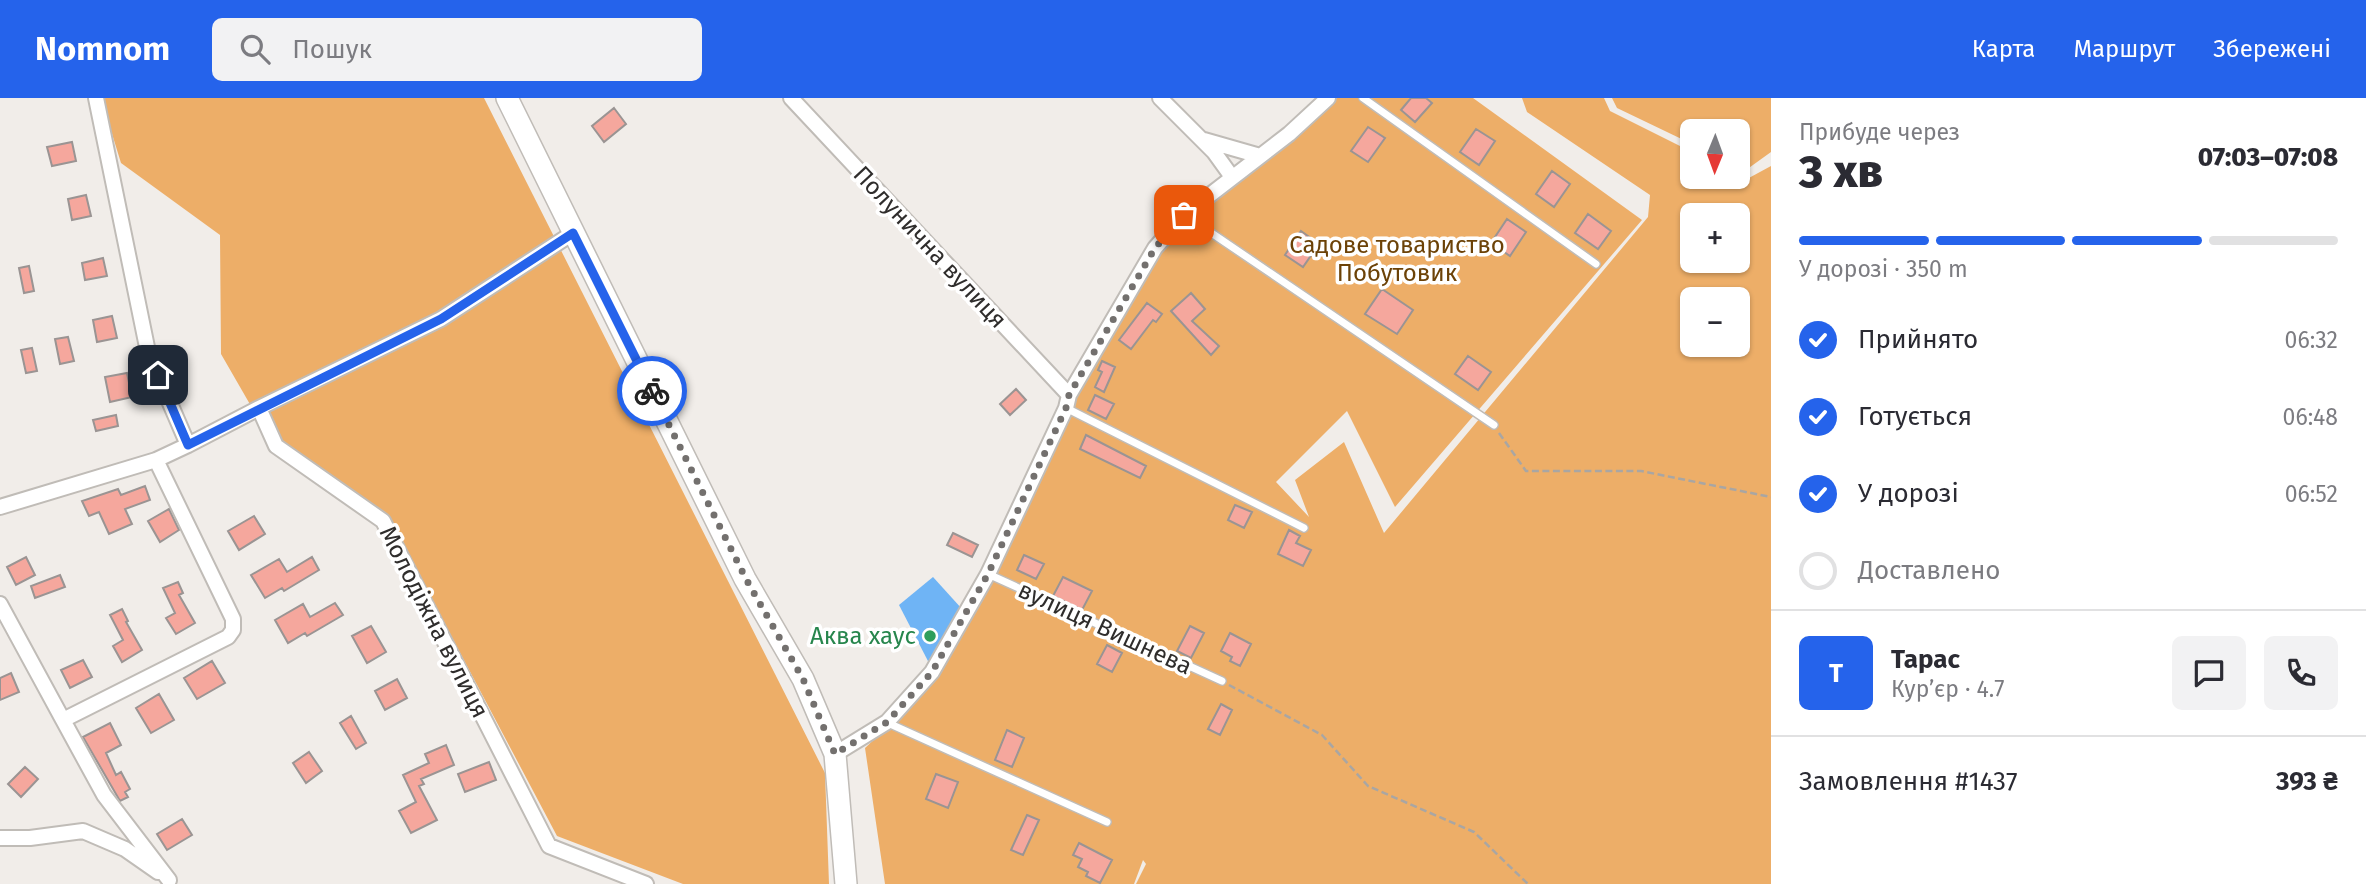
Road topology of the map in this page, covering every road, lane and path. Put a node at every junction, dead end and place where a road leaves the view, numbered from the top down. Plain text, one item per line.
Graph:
1 (96, 98) edge
2 (507, 98) edge
3 (791, 98) edge
4 (1160, 98) edge
5 (1328, 98) edge
6 (1363, 98) edge
7 (1203, 139) junction
8 (1260, 156) junction
9 (1232, 177) junction
10 (1184, 215) junction
11 (573, 233) junction
12 (1596, 264) dead end
13 (1067, 402) junction
14 (260, 408) junction
15 (1494, 425) joint
16 (188, 445) junction
17 (156, 460) junction
18 (1771, 497) edge
19 (0, 507) edge
20 (1304, 527) dead end
21 (988, 574) junction
22 (0, 604) edge
23 (1222, 681) joint
24 (62, 720) junction
25 (887, 722) junction
26 (835, 754) junction
27 (1107, 822) dead end
28 (0, 838) edge
29 (171, 882) edge
30 (646, 884) edge
31 (846, 884) edge
32 (1528, 884) edge

1 - 16 street
2 - 11 main road
3 - 13 street, Полунична вулиця
4 - 7 street
5 - 8 street
6 - 12 lane
7 - 8 street
7 - 9 street
8 - 9 street
9 - 10 street
10 - 13 street
10 - 15 lane
11 - 14 street
11 - 26 main road
13 - 20 lane
13 - 21 street
14 - 16 street
14 - 30 street, Молодіжна вулиця
15 - 18 path
16 - 17 street
17 - 19 street
17 - 24 street
21 - 23 lane, вулиця Вишнева
21 - 25 street
22 - 24 street
23 - 32 path
24 - 29 street
25 - 26 street
25 - 27 lane
26 - 31 main road
28 - 29 street

